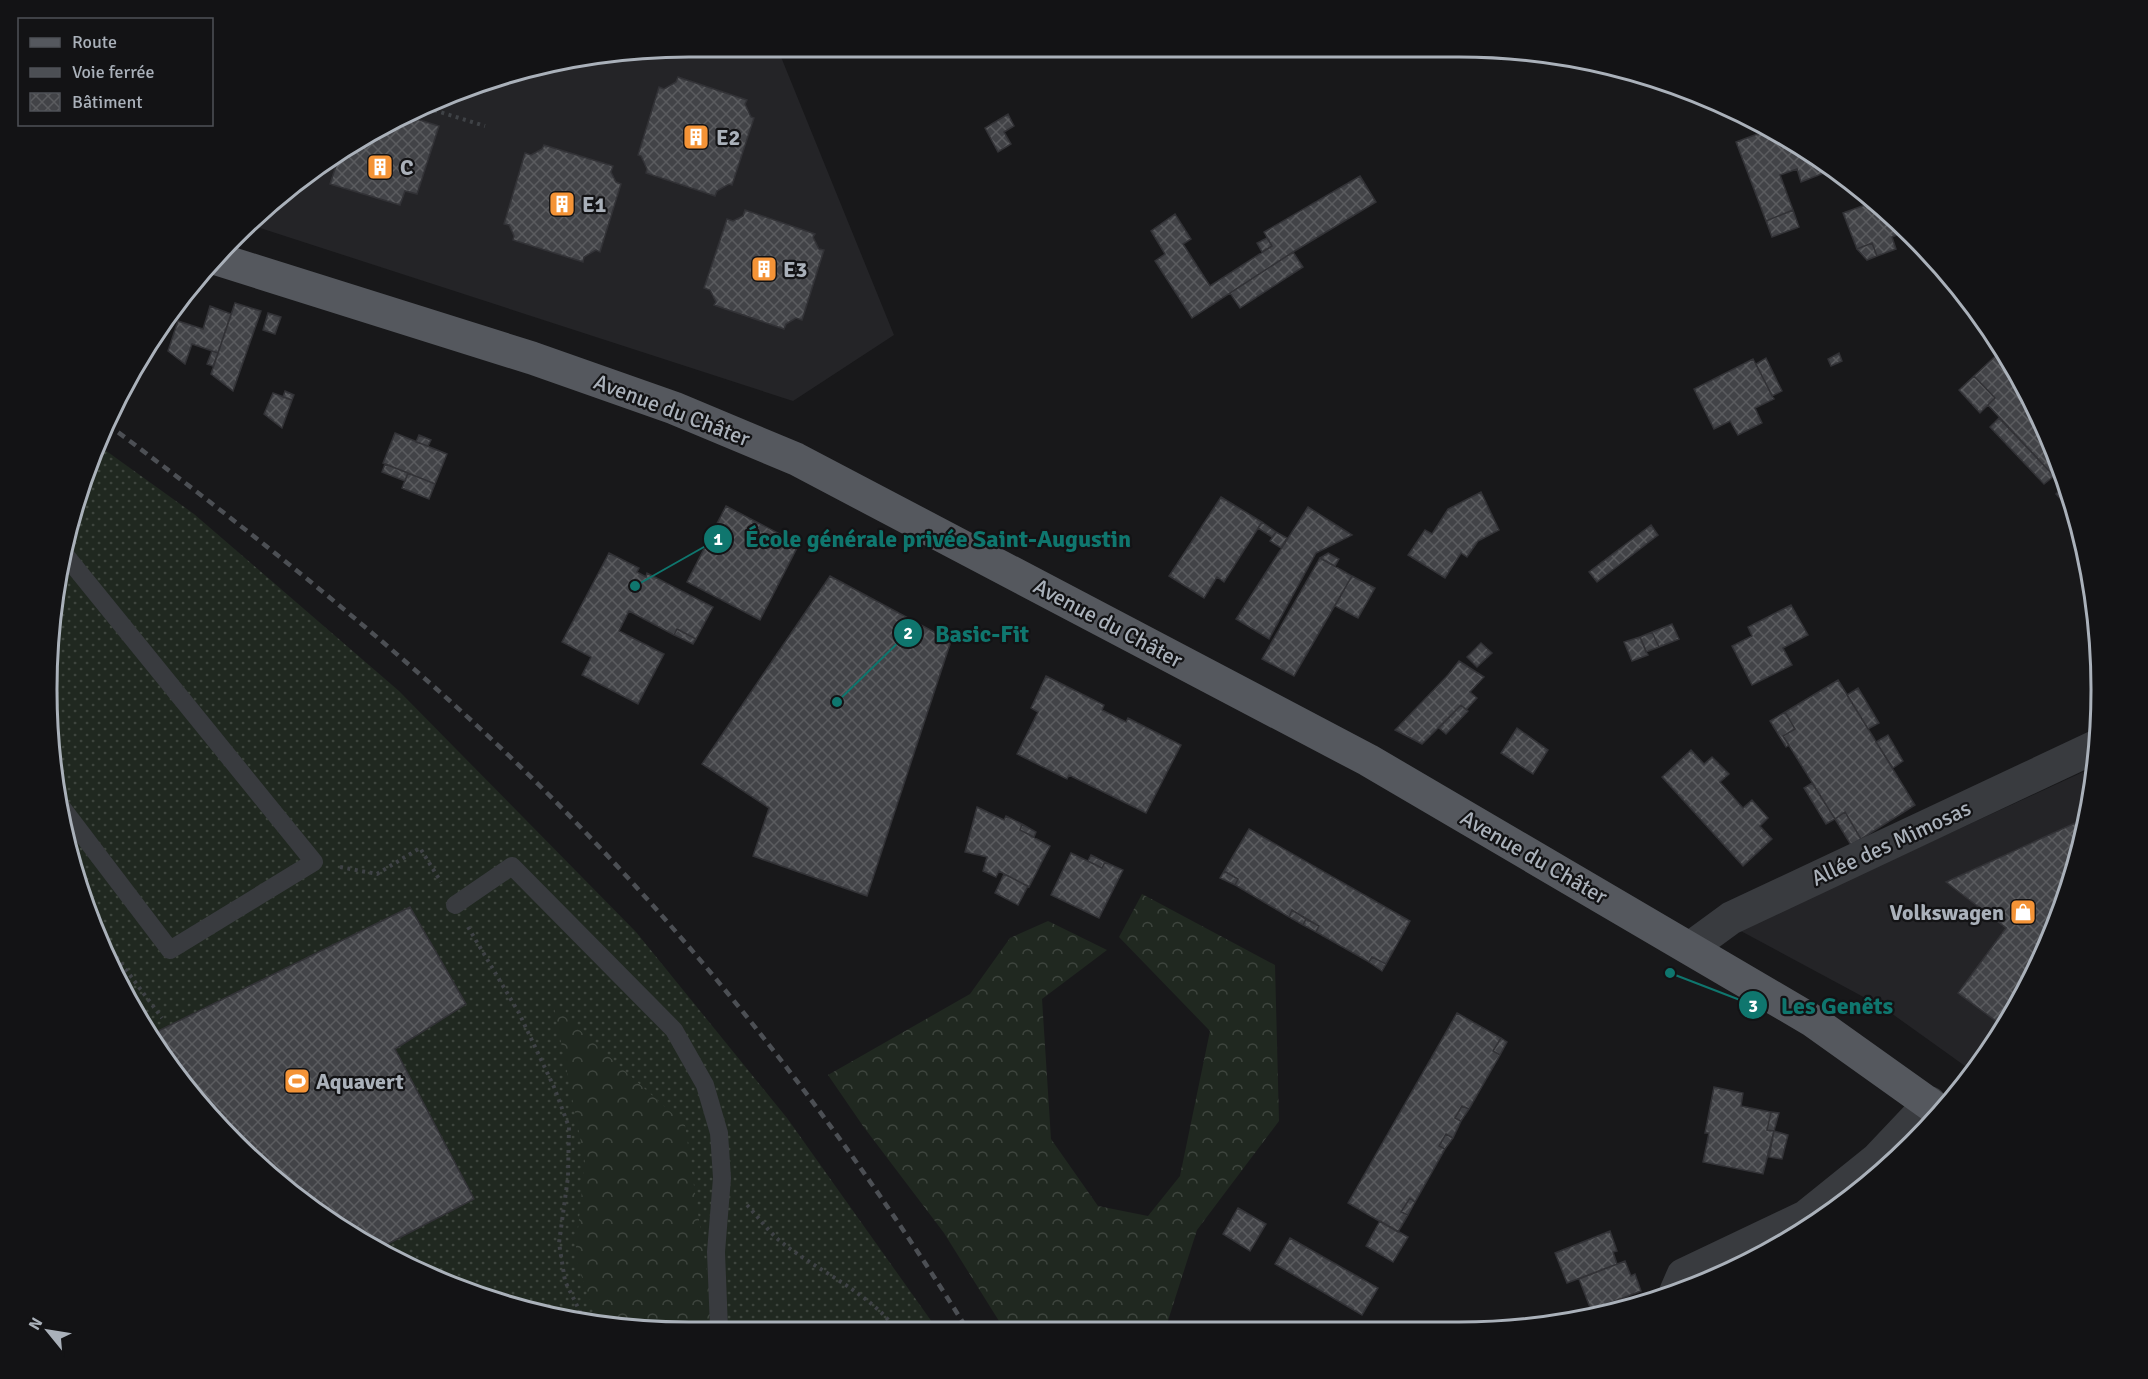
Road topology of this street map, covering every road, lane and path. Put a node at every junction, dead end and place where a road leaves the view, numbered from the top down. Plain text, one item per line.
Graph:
1 (435, 111) edge
2 (485, 126) dead end
3 (224, 261) edge
4 (70, 561) edge
5 (2088, 750) edge
6 (70, 819) edge
7 (314, 862) junction
8 (455, 905) junction
9 (1690, 948) junction
10 (117, 957) edge
11 (162, 1018) dead end
12 (1934, 1107) edge
13 (1921, 1121) edge
14 (722, 1178) junction
15 (1680, 1281) edge
16 (580, 1312) edge
17 (719, 1322) edge
18 (890, 1322) edge

1 - 2 path
3 - 9 main road, Avenue du Châter
4 - 7 lane
5 - 9 street, Allée des Mimosas
6 - 7 lane
7 - 8 path
8 - 14 lane
8 - 16 path
9 - 12 main road, Avenue du Châter
10 - 11 path
13 - 15 street
14 - 17 lane
14 - 18 path

